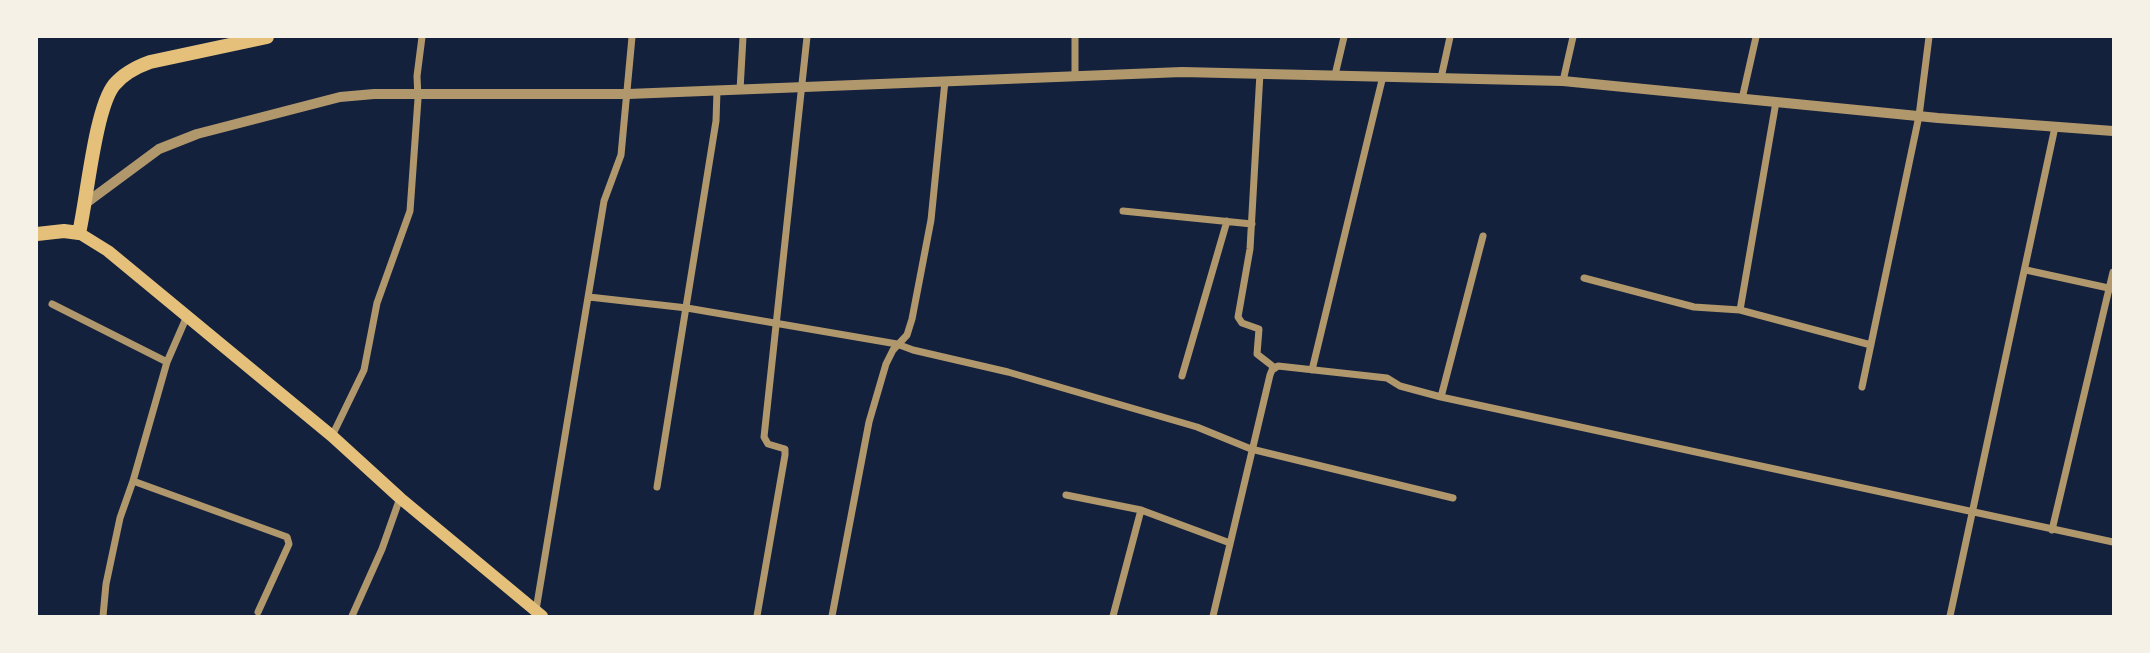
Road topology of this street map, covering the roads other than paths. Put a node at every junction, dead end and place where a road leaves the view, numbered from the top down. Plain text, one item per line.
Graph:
1 (267, 37) edge
2 (422, 37) edge
3 (632, 37) edge
4 (743, 37) edge
5 (807, 37) edge
6 (1074, 37) edge
7 (1344, 37) edge
8 (1450, 37) edge
9 (1573, 37) edge
10 (1756, 37) edge
11 (1929, 37) edge
12 (1260, 73) junction
13 (1335, 75) junction
14 (1076, 76) junction
15 (1383, 76) junction
16 (1441, 78) junction
17 (945, 81) junction
18 (1563, 81) junction
19 (803, 87) junction
20 (740, 90) junction
21 (717, 91) junction
22 (418, 94) junction
23 (628, 94) junction
24 (1742, 99) junction
25 (1776, 102) junction
26 (1919, 116) junction
27 (2056, 127) junction
28 (2113, 131) edge
29 (86, 204) junction
30 (1123, 211) dead end
31 (1227, 221) junction
32 (1252, 224) junction
33 (79, 233) junction
34 (37, 234) edge
35 (1483, 236) dead end
36 (2026, 270) junction
37 (2113, 272) edge
38 (1584, 278) dead end
39 (2112, 288) edge
40 (589, 297) junction
41 (52, 304) dead end
42 (687, 308) junction
43 (1740, 310) junction
44 (187, 316) junction
45 (777, 322) junction
46 (897, 344) junction
47 (1871, 345) junction
48 (167, 362) junction
49 (1275, 368) junction
50 (1312, 370) junction
51 (1182, 376) dead end
52 (1862, 387) dead end
53 (1441, 397) junction
54 (332, 436) junction
55 (1251, 449) junction
56 (133, 481) junction
57 (657, 487) dead end
58 (1066, 495) dead end
59 (400, 498) junction
60 (1454, 498) dead end
61 (1142, 510) junction
62 (1973, 511) junction
63 (2052, 530) junction
64 (1230, 542) junction
65 (2113, 542) edge
66 (258, 612) dead end
67 (539, 614) edge
68 (103, 616) edge
69 (352, 616) edge
70 (757, 616) edge
71 (832, 616) edge
72 (1113, 616) edge
73 (1213, 616) edge
74 (1950, 616) edge

1 - 29 main road
2 - 22 street
3 - 23 street
4 - 20 street
5 - 19 street
6 - 14 street
7 - 13 street
8 - 16 street
9 - 18 street
10 - 24 street
11 - 26 street
12 - 13 street
12 - 14 street
12 - 32 street
13 - 15 street
14 - 17 street
15 - 16 street
15 - 50 street
16 - 18 street
17 - 19 street
17 - 46 street
18 - 24 street
19 - 20 street
19 - 45 street
20 - 21 street
21 - 23 street
21 - 42 street
22 - 23 street
22 - 29 street
22 - 54 street
23 - 40 street
24 - 25 street
25 - 26 street
25 - 43 street
26 - 27 street
26 - 47 street
27 - 28 street
27 - 36 street
29 - 33 main road
30 - 31 street
31 - 32 street
31 - 51 street
32 - 49 street
33 - 34 main road
33 - 44 main road
35 - 53 street
36 - 39 street
36 - 62 street
37 - 39 street
38 - 43 street
39 - 63 street
40 - 42 street
40 - 67 street
41 - 48 street
42 - 45 street
42 - 57 street
43 - 47 street
44 - 48 street
44 - 54 main road
45 - 46 street
45 - 70 street
46 - 55 street
46 - 71 street
47 - 52 street
48 - 56 street
49 - 50 street
49 - 55 street
50 - 53 street
53 - 62 street
54 - 59 main road
55 - 60 street
55 - 64 street
56 - 66 street
56 - 68 street
58 - 61 street
59 - 67 main road
59 - 69 street
61 - 64 street
61 - 72 street
62 - 63 street
62 - 74 street
63 - 65 street
64 - 73 street

